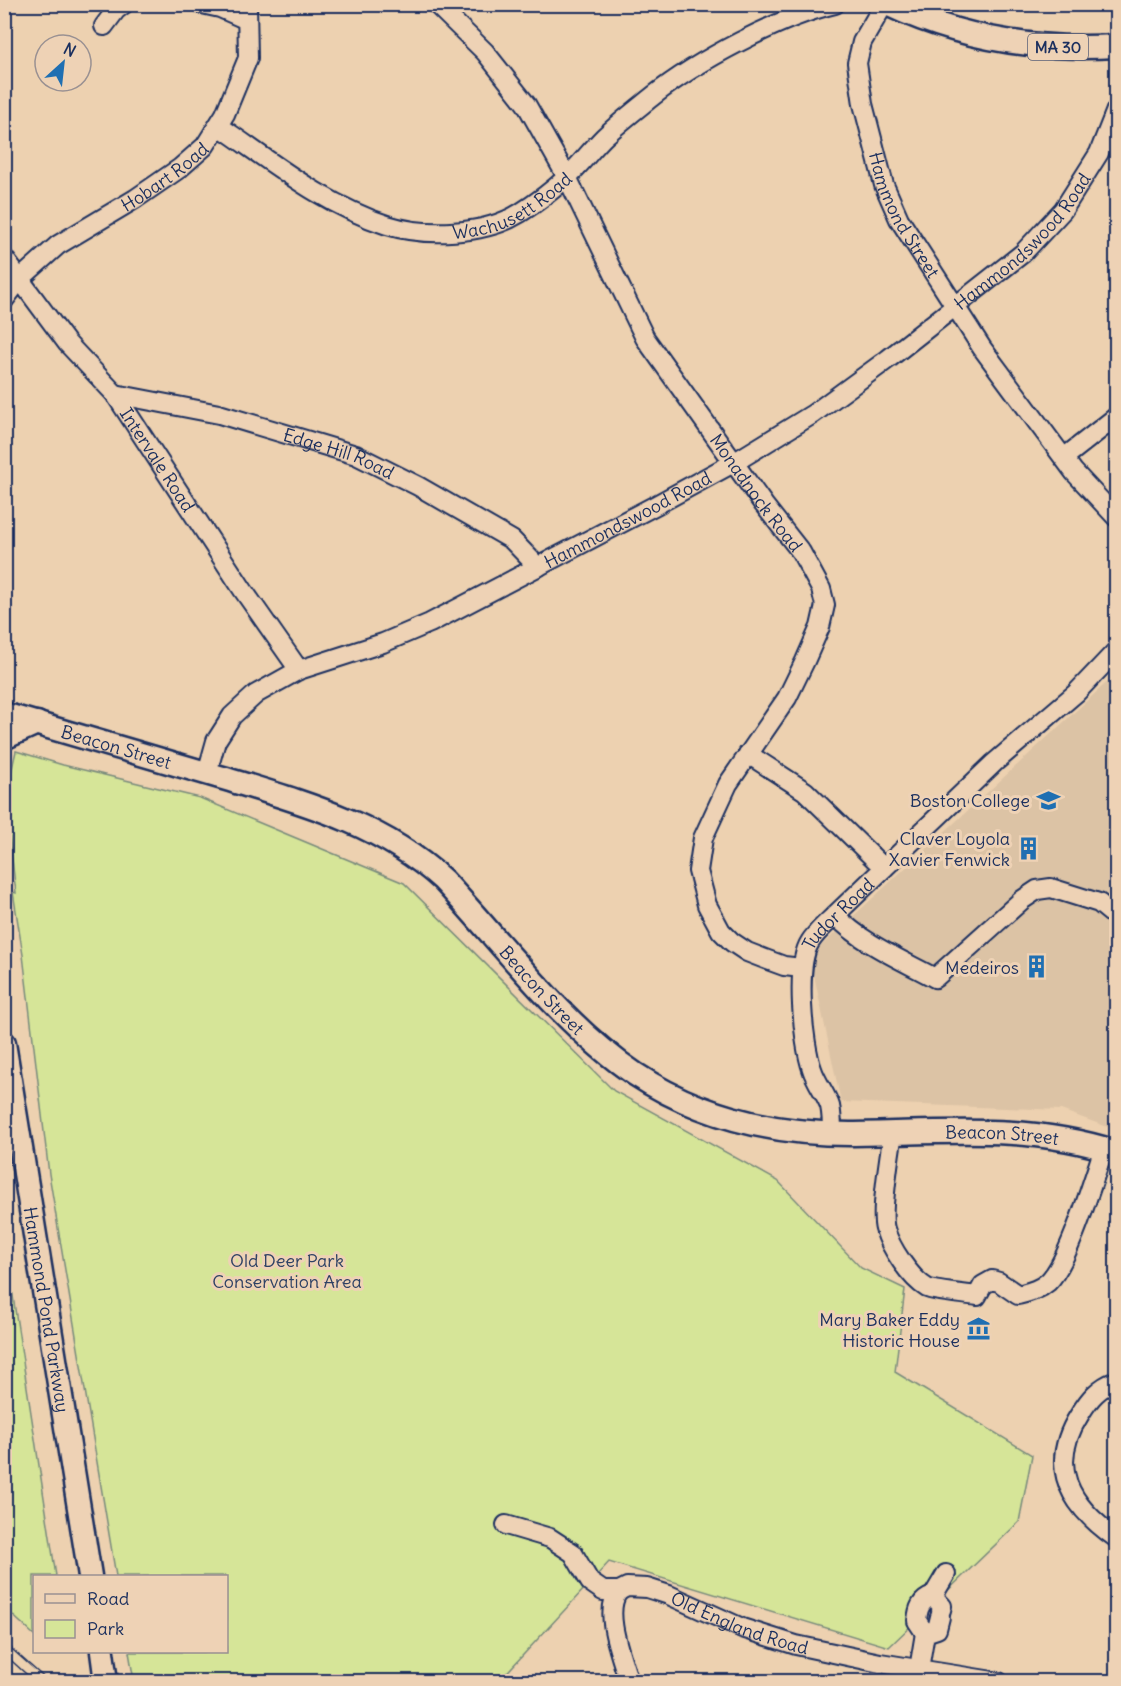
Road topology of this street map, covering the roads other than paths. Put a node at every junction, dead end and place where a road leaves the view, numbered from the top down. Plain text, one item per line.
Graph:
1 (124, 4) edge
2 (202, 4) edge
3 (436, 4) edge
4 (801, 4) edge
5 (835, 4) edge
6 (886, 4) edge
7 (247, 12) edge
8 (782, 24) junction
9 (104, 26) dead end
10 (1116, 46) edge
11 (1116, 110) edge
12 (219, 126) junction
13 (567, 177) junction
14 (4, 258) edge
15 (20, 279) junction
16 (4, 300) edge
17 (954, 307) junction
18 (115, 394) junction
19 (1116, 417) edge
20 (1065, 457) junction
21 (735, 462) junction
22 (1116, 517) edge
23 (538, 567) junction
24 (1116, 651) edge
25 (299, 670) junction
26 (4, 714) edge
27 (37, 723) junction
28 (4, 738) edge
29 (748, 754) junction
30 (207, 773) junction
31 (884, 868) junction
32 (835, 915) junction
33 (1116, 917) edge
34 (802, 968) junction
35 (4, 1043) edge
36 (893, 1132) junction
37 (832, 1134) junction
38 (1110, 1150) edge
39 (1116, 1381) edge
40 (506, 1525) dead end
41 (1116, 1538) edge
42 (946, 1574) dead end
43 (90, 1575) edge
44 (619, 1591) junction
45 (102, 1653) edge
46 (919, 1669) junction
47 (106, 1682) edge
48 (629, 1682) edge
49 (999, 1682) edge

1 - 9 street
2 - 7 street
3 - 13 street, Monadnock Road
4 - 8 street, Wachusett Road
5 - 8 street, Wachusett Road
6 - 10 main road, MA 30
6 - 17 street, Hammond Street
7 - 12 street, Hobart Road
8 - 13 street, Wachusett Road
11 - 17 street, Hammondswood Road
12 - 13 street, Wachusett Road
12 - 15 street, Hobart Road
13 - 21 street, Monadnock Road
14 - 15 street, Intervale Road
15 - 16 street, Hobart Road
15 - 18 street, Intervale Road
17 - 20 street, Hammond Street
17 - 21 street, Hammondswood Road
18 - 23 street, Edge Hill Road
18 - 25 street, Intervale Road
19 - 20 street
20 - 22 street, Hammond Street
21 - 23 street, Hammondswood Road
21 - 29 street, Monadnock Road
23 - 25 street, Hammondswood Road
24 - 31 street, Tudor Road
25 - 30 street, Hammondswood Road
26 - 27 main road, Beacon Street
27 - 28 main road
27 - 30 main road, Beacon Street
29 - 31 street
29 - 34 street, Monadnock Road
30 - 37 main road, Beacon Street
31 - 32 street, Tudor Road
32 - 33 street
32 - 34 street, Tudor Road
34 - 37 street, Tudor Road
35 - 43 main road, Hammond Pond Parkway
36 - 37 main road, Beacon Street
36 - 38 main road, Beacon Street
36 - 38 street
39 - 41 street
40 - 44 street, Old England Road
42 - 46 street
44 - 46 street, Old England Road
44 - 48 street
45 - 47 main road
46 - 49 street, Old England Road

